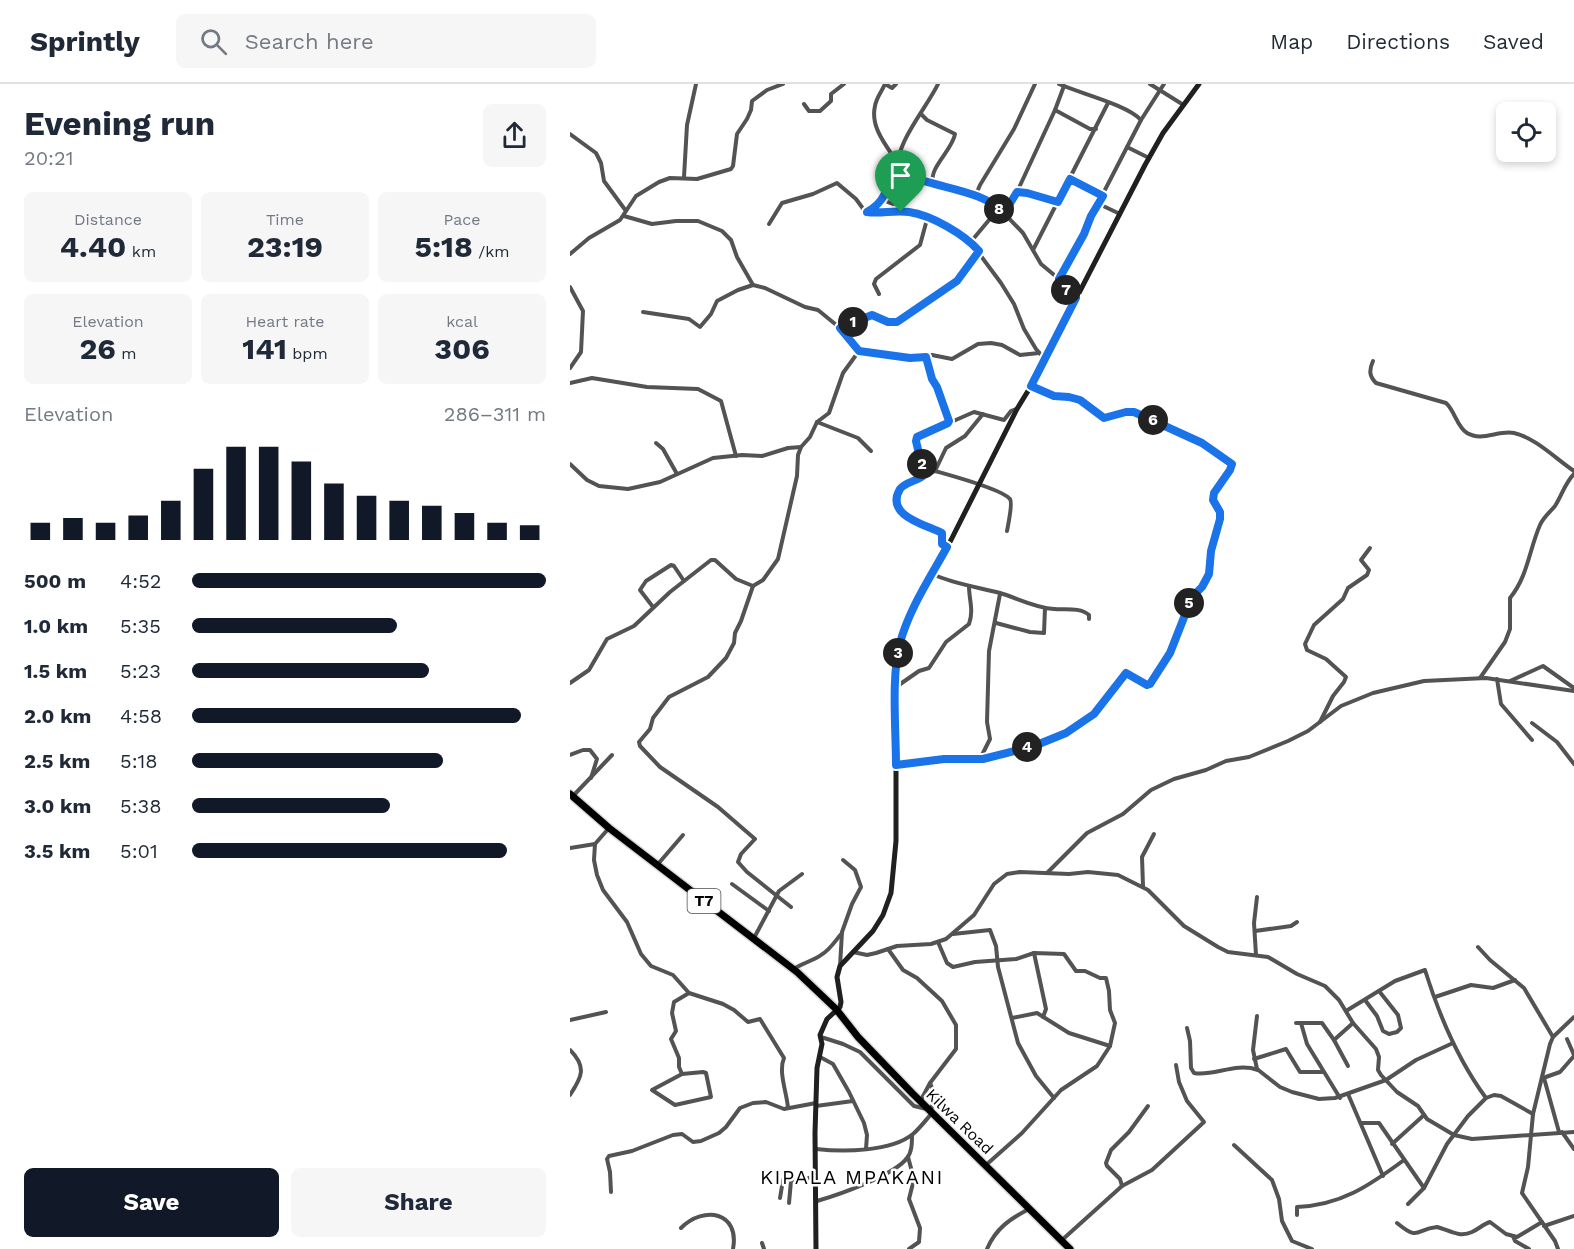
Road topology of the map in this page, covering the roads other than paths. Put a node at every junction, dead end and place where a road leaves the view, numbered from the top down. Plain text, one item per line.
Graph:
1 (696, 84) edge
2 (783, 84) edge
3 (844, 84) edge
4 (885, 84) edge
5 (896, 84) edge
6 (938, 84) edge
7 (1035, 84) edge
8 (1150, 84) edge
9 (1164, 84) edge
10 (1199, 84) edge
11 (1061, 85) edge
12 (1160, 90) junction
13 (1108, 103) junction
14 (804, 104) dead end
15 (1182, 104) junction
16 (1055, 110) junction
17 (921, 114) junction
18 (1141, 120) junction
19 (1090, 129) junction
20 (1096, 129) junction
21 (570, 134) edge
22 (1093, 135) junction
23 (1127, 147) junction
24 (1149, 158) junction
25 (898, 162) junction
26 (899, 170) junction
27 (684, 177) junction
28 (1070, 179) junction
29 (933, 183) junction
30 (1017, 192) junction
31 (1103, 196) junction
32 (979, 198) junction
33 (883, 200) junction
34 (1058, 202) junction
35 (1099, 204) junction
36 (999, 208) junction
37 (867, 212) junction
38 (909, 212) junction
39 (1004, 213) junction
40 (625, 214) junction
41 (1120, 214) junction
42 (932, 219) junction
43 (769, 225) dead end
44 (974, 238) junction
45 (965, 239) junction
46 (972, 244) junction
47 (1033, 249) junction
48 (979, 251) junction
49 (570, 254) edge
50 (1059, 279) junction
51 (753, 285) junction
52 (570, 287) edge
53 (879, 294) dead end
54 (1076, 298) junction
55 (644, 312) dead end
56 (840, 328) junction
57 (859, 351) junction
58 (1042, 356) junction
59 (926, 357) junction
60 (1373, 361) dead end
61 (570, 368) edge
62 (570, 383) edge
63 (1031, 386) junction
64 (1017, 409) junction
65 (983, 414) junction
66 (817, 423) junction
67 (948, 423) junction
68 (656, 443) dead end
69 (801, 447) junction
70 (871, 451) dead end
71 (736, 456) junction
72 (570, 464) edge
73 (935, 471) junction
74 (1574, 472) edge
75 (677, 474) junction
76 (924, 475) junction
77 (980, 484) junction
78 (1007, 531) dead end
79 (947, 547) junction
80 (1370, 548) dead end
81 (932, 574) junction
82 (684, 581) junction
83 (753, 586) junction
84 (969, 586) junction
85 (1000, 594) junction
86 (653, 607) junction
87 (1045, 608) junction
88 (1089, 619) dead end
89 (996, 624) junction
90 (1480, 678) junction
91 (1497, 678) junction
92 (1510, 681) junction
93 (570, 683) edge
94 (896, 688) junction
95 (1574, 688) edge
96 (1319, 723) junction
97 (1532, 723) dead end
98 (1532, 740) dead end
99 (570, 755) edge
100 (612, 755) dead end
101 (981, 759) junction
102 (896, 765) junction
103 (1574, 765) edge
104 (591, 778) junction
105 (571, 796) edge
106 (609, 828) junction
107 (1154, 834) dead end
108 (683, 835) dead end
109 (595, 844) junction
110 (570, 848) edge
111 (843, 860) dead end
112 (657, 865) junction
113 (802, 874) dead end
114 (1047, 874) junction
115 (732, 884) dead end
116 (1143, 886) junction
117 (776, 896) junction
118 (1257, 897) dead end
119 (791, 907) dead end
120 (769, 911) junction
121 (1297, 922) dead end
122 (1255, 931) junction
123 (842, 932) junction
124 (953, 934) junction
125 (754, 938) junction
126 (938, 942) junction
127 (1478, 946) dead end
128 (887, 949) junction
129 (853, 952) junction
130 (1034, 953) junction
131 (1256, 955) junction
132 (998, 960) junction
133 (840, 966) junction
134 (793, 969) junction
135 (1515, 980) junction
136 (1379, 991) junction
137 (689, 993) junction
138 (1436, 997) junction
139 (1365, 1000) junction
140 (836, 1010) junction
141 (1346, 1011) junction
142 (606, 1012) dead end
143 (1257, 1016) dead end
144 (1043, 1017) junction
145 (1012, 1018) junction
146 (1573, 1019) edge
147 (570, 1020) edge
148 (1353, 1023) junction
149 (1186, 1028) dead end
150 (821, 1037) junction
151 (1553, 1037) junction
152 (1567, 1039) dead end
153 (1334, 1040) junction
154 (1453, 1043) junction
155 (1110, 1046) junction
156 (570, 1050) edge
157 (1574, 1056) edge
158 (820, 1057) junction
159 (1254, 1059) junction
160 (1176, 1065) dead end
161 (1348, 1066) dead end
162 (1259, 1071) junction
163 (1323, 1072) junction
164 (682, 1074) junction
165 (1543, 1078) junction
166 (1386, 1080) junction
167 (930, 1083) junction
168 (1348, 1094) junction
169 (570, 1095) edge
170 (1054, 1098) junction
171 (1340, 1098) junction
172 (1486, 1098) junction
173 (853, 1101) junction
174 (921, 1101) junction
175 (816, 1104) junction
176 (1148, 1106) dead end
177 (788, 1108) junction
178 (932, 1111) junction
179 (1533, 1114) junction
180 (1424, 1115) junction
181 (1361, 1123) junction
182 (1560, 1132) junction
183 (1574, 1132) edge
184 (912, 1135) junction
185 (1454, 1135) junction
186 (1530, 1136) junction
187 (1392, 1144) junction
188 (1234, 1145) dead end
189 (816, 1149) junction
190 (866, 1149) junction
191 (1574, 1149) edge
192 (908, 1157) junction
193 (1404, 1160) junction
194 (986, 1165) junction
195 (816, 1176) junction
196 (1383, 1176) junction
197 (791, 1181) junction
198 (1122, 1186) junction
199 (1424, 1188) junction
200 (611, 1192) dead end
201 (780, 1198) dead end
202 (817, 1201) junction
203 (789, 1203) dead end
204 (1408, 1204) dead end
205 (1030, 1208) junction
206 (1298, 1215) dead end
207 (1574, 1216) edge
208 (1397, 1223) dead end
209 (1543, 1224) junction
210 (681, 1228) dead end
211 (1513, 1236) junction
212 (1061, 1241) junction
213 (762, 1243) dead end
214 (733, 1249) edge
215 (764, 1249) edge
216 (816, 1249) edge
217 (909, 1249) edge
218 (987, 1249) edge
219 (1070, 1249) edge
220 (1312, 1249) edge
221 (1529, 1249) edge
222 (1558, 1249) edge

1 - 27 street
2 - 27 street
3 - 14 street
4 - 5 street
4 - 25 street
6 - 17 street
7 - 32 street
8 - 12 street
9 - 12 street
10 - 15 main road
11 - 13 street
11 - 16 street
12 - 15 street
12 - 18 street
13 - 18 street
13 - 20 street
15 - 24 main road
16 - 19 street
16 - 30 street
17 - 25 street
17 - 29 street
18 - 23 street
19 - 20 street
19 - 22 street
20 - 22 street
21 - 40 street
22 - 28 street
23 - 24 street
23 - 31 street
24 - 41 main road
25 - 26 street
26 - 29 street
26 - 33 street
27 - 40 street
28 - 31 street
28 - 34 street
29 - 32 street
30 - 34 street
30 - 39 street
31 - 35 street
32 - 36 street
33 - 37 street
33 - 38 street
34 - 47 street
35 - 41 street
35 - 50 street
36 - 39 street
36 - 44 street
37 - 38 street
37 - 43 street
38 - 42 street
39 - 47 street
40 - 49 street
40 - 51 street
41 - 54 main road
42 - 45 street
42 - 53 street
44 - 45 street
44 - 46 street
45 - 46 street
46 - 48 street
47 - 50 street
48 - 56 street
48 - 58 street
50 - 54 street
51 - 55 street
51 - 56 street
52 - 61 street
54 - 58 main road
56 - 57 street
57 - 59 street
57 - 66 street
58 - 59 street
58 - 63 main road
59 - 67 street
60 - 74 street
62 - 71 street
63 - 64 main road
63 - 101 street
64 - 65 street
64 - 77 main road
65 - 67 street
65 - 73 street
66 - 69 street
66 - 70 street
67 - 76 street
68 - 75 street
69 - 71 street
69 - 83 street
71 - 75 street
72 - 75 street
73 - 76 street
73 - 77 street
74 - 90 street
76 - 79 street
77 - 78 street
77 - 79 main road
79 - 81 main road
80 - 96 street
81 - 84 street
81 - 94 main road
82 - 83 street
82 - 86 street
82 - 86 street
83 - 117 street
84 - 85 street
84 - 94 street
85 - 87 street
85 - 89 street
86 - 93 street
87 - 88 street
87 - 89 street
89 - 101 street
90 - 91 street
90 - 96 street
91 - 92 street
91 - 98 street
92 - 95 street
92 - 95 street
94 - 102 main road
96 - 114 street
97 - 103 street
99 - 104 street
100 - 104 street
101 - 102 street
102 - 129 main road
104 - 105 street
105 - 106 highway, T7
106 - 109 street
106 - 112 highway, T7
107 - 116 street
108 - 112 street
109 - 110 street
109 - 137 street
111 - 123 street
112 - 125 highway, T7
113 - 117 street
114 - 116 street
114 - 124 street
115 - 120 street
116 - 131 street
117 - 119 street
117 - 120 street
118 - 122 street
120 - 125 street
121 - 122 street
122 - 131 street
123 - 133 street
123 - 134 street
124 - 126 street
124 - 132 street
125 - 134 highway, T7
126 - 128 street
126 - 132 street
127 - 135 street
128 - 129 street
128 - 167 street
129 - 133 main road
130 - 132 street
130 - 144 street
130 - 155 street
131 - 141 street
132 - 145 street
133 - 140 main road
134 - 140 highway, T7
135 - 138 street
135 - 151 street
136 - 138 street
136 - 139 street
136 - 139 street
137 - 164 street
137 - 177 street
138 - 154 street
139 - 141 street
140 - 150 main road
140 - 174 highway, Kilwa Road / T7
141 - 148 street
142 - 147 street
143 - 159 street
144 - 145 street
144 - 155 street
145 - 170 street
146 - 151 street
148 - 153 street
148 - 166 street
149 - 162 street
150 - 158 main road
150 - 178 street
151 - 165 street
152 - 157 street
153 - 161 street
153 - 163 street
154 - 166 street
154 - 172 street
155 - 170 street
156 - 169 street
157 - 165 street
158 - 173 street
158 - 175 main road
159 - 162 street
159 - 163 street
160 - 198 street
162 - 171 street
163 - 171 street
164 - 164 street
165 - 179 street
165 - 182 street
166 - 168 street
166 - 180 street
167 - 174 street
167 - 178 street
168 - 171 street
168 - 181 street
170 - 194 street
172 - 179 street
172 - 185 street
173 - 175 street
173 - 190 street
174 - 178 highway, Kilwa Road / T7
175 - 177 street
175 - 189 main road
176 - 198 street
177 - 200 street
178 - 184 street
178 - 194 highway, Kilwa Road / T7
179 - 186 street
180 - 185 street
180 - 187 street
181 - 187 street
181 - 196 street
182 - 183 street
182 - 186 street
182 - 191 street
184 - 190 street
184 - 192 street
185 - 186 street
185 - 199 street
186 - 209 street
187 - 193 street
188 - 220 street
189 - 190 street
189 - 195 main road
192 - 202 street
192 - 217 street
193 - 196 street
193 - 199 street
194 - 205 highway, Kilwa Road / T7
195 - 197 street
195 - 202 main road
196 - 206 street
197 - 201 street
197 - 203 street
198 - 212 street
199 - 204 street
202 - 216 main road
205 - 212 highway, Kilwa Road / T7
205 - 218 street
207 - 209 street
208 - 211 street
209 - 211 street
209 - 222 street
210 - 214 street
211 - 221 street
212 - 219 highway, Kilwa Road / T7
213 - 215 street

